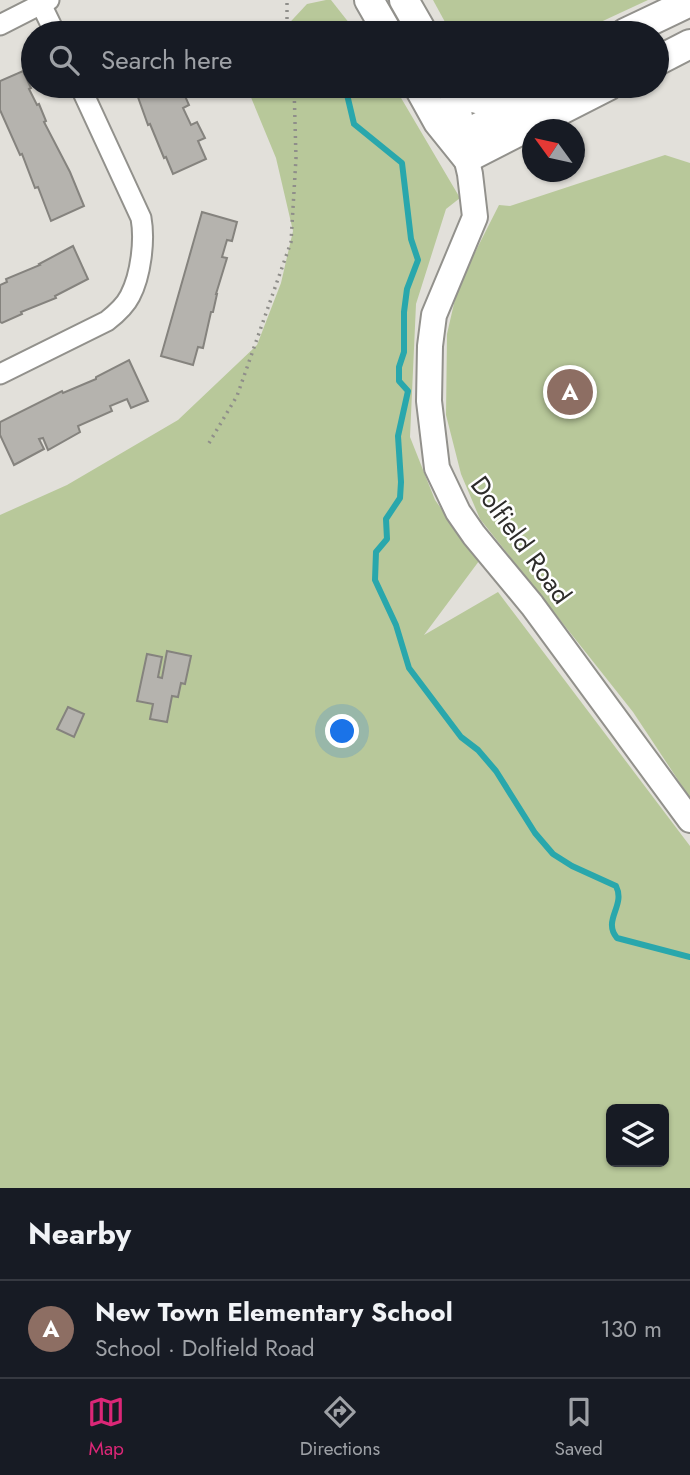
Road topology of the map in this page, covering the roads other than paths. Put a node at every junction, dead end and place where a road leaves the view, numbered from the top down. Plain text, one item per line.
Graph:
1 (369, 0) edge
2 (404, 0) edge
3 (43, 2) edge
4 (690, 2) edge
5 (690, 19) edge
6 (50, 21) edge
7 (381, 21) edge
8 (416, 21) edge
9 (650, 21) edge
10 (0, 25) edge
11 (669, 31) edge
12 (690, 44) edge
13 (669, 55) edge
14 (86, 98) edge
15 (425, 98) edge
16 (455, 98) edge
17 (474, 98) edge
18 (495, 98) edge
19 (542, 98) edge
20 (580, 98) edge
21 (464, 147) junction
22 (0, 374) edge
23 (690, 820) edge

1 - 7 main road
2 - 8 main road
3 - 6 street
3 - 10 street
4 - 9 main road
5 - 11 main road
12 - 13 main road
14 - 22 street
15 - 21 main road
16 - 21 main road
17 - 18 main road
19 - 21 main road
20 - 21 main road
21 - 23 street, Dolfield Road

